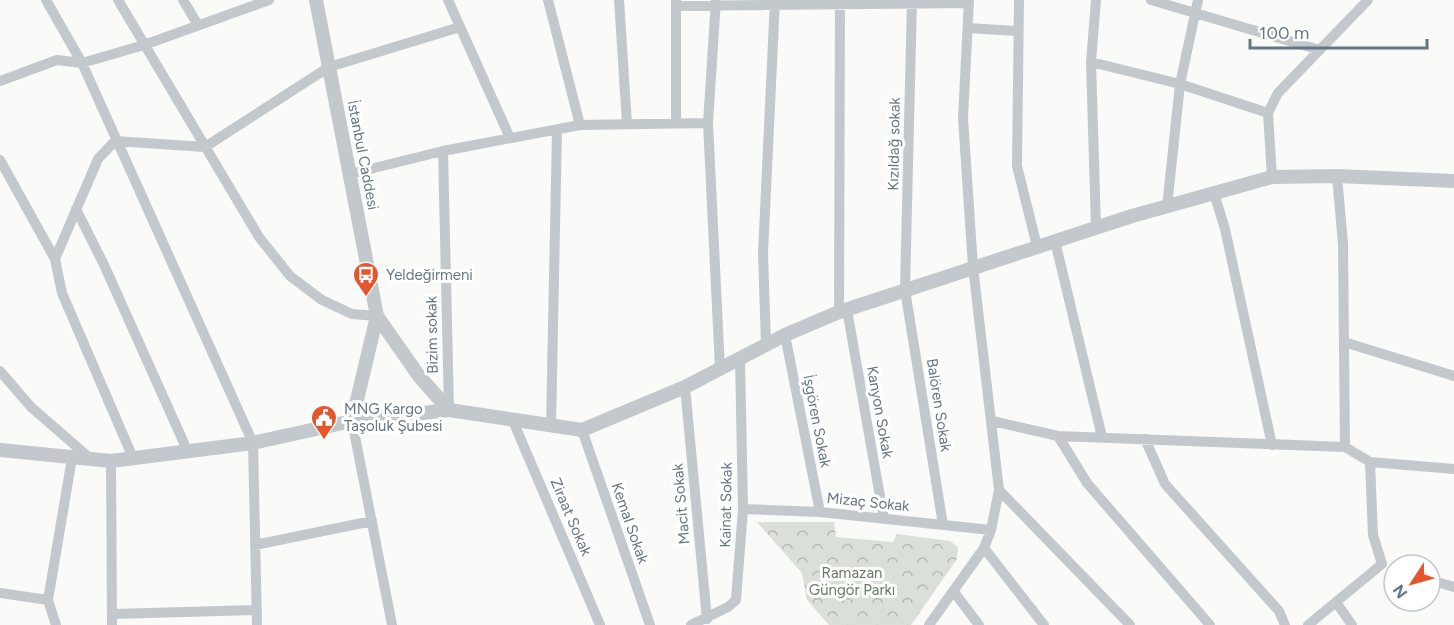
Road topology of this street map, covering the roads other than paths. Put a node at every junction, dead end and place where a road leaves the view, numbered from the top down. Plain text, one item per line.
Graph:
1 (46, 0) edge
2 (118, 0) edge
3 (183, 0) edge
4 (269, 0) edge
5 (316, 0) edge
6 (448, 0) edge
7 (548, 0) edge
8 (619, 0) edge
9 (1019, 0) edge
10 (1096, 0) edge
11 (1151, 0) edge
12 (1198, 0) edge
13 (1368, 0) edge
14 (912, 1) edge
15 (775, 2) edge
16 (969, 2) edge
17 (676, 3) edge
18 (716, 3) edge
19 (840, 3) junction
20 (1195, 13) junction
21 (198, 25) junction
22 (460, 27) junction
23 (968, 28) junction
24 (1017, 31) junction
25 (144, 45) junction
26 (1320, 50) junction
27 (1091, 62) junction
28 (82, 63) junction
29 (329, 67) junction
30 (0, 81) edge
31 (1180, 84) junction
32 (1268, 113) junction
33 (676, 123) junction
34 (708, 123) junction
35 (627, 124) junction
36 (580, 125) junction
37 (557, 130) junction
38 (510, 138) junction
39 (115, 141) junction
40 (206, 147) junction
41 (443, 151) junction
42 (0, 160) edge
43 (350, 174) junction
44 (1337, 176) junction
45 (1272, 177) junction
46 (1454, 181) edge
47 (1214, 193) junction
48 (1167, 207) junction
49 (76, 209) junction
50 (1096, 228) junction
51 (1055, 241) junction
52 (1037, 246) junction
53 (55, 259) junction
54 (973, 267) junction
55 (906, 290) junction
56 (843, 311) junction
57 (377, 316) junction
58 (785, 335) junction
59 (1344, 342) junction
60 (766, 345) junction
61 (740, 358) junction
62 (720, 369) junction
63 (0, 371) edge
64 (1454, 376) edge
65 (685, 387) junction
66 (449, 410) junction
67 (352, 421) junction
68 (513, 421) junction
69 (992, 421) junction
70 (551, 426) junction
71 (582, 430) junction
72 (1058, 436) junction
73 (1102, 437) junction
74 (1145, 439) junction
75 (253, 444) junction
76 (1272, 445) junction
77 (1345, 447) junction
78 (0, 450) edge
79 (188, 452) junction
80 (72, 458) junction
81 (133, 458) junction
82 (92, 460) junction
83 (111, 461) junction
84 (1370, 462) junction
85 (1454, 469) edge
86 (999, 490) junction
87 (743, 509) junction
88 (820, 512) junction
89 (884, 519) junction
90 (372, 521) junction
91 (943, 525) junction
92 (991, 530) junction
93 (255, 545) junction
94 (984, 548) junction
95 (1382, 564) joint
96 (954, 592) junction
97 (0, 593) edge
98 (48, 600) junction
99 (1336, 602) junction
100 (257, 610) junction
101 (112, 619) edge
102 (707, 619) junction
103 (56, 625) edge
104 (257, 625) edge
105 (392, 625) edge
106 (600, 625) edge
107 (650, 625) edge
108 (691, 625) edge
109 (929, 625) edge
110 (979, 625) edge
111 (1044, 625) edge
112 (1130, 625) edge
113 (1210, 625) edge
114 (1285, 625) edge
115 (1308, 625) edge
116 (1352, 625) edge

1 - 28 street
2 - 25 street
3 - 21 street
4 - 21 street
5 - 29 street, İstanbul Caddesi
6 - 22 street
7 - 36 street
8 - 35 street
9 - 24 street
10 - 27 street
11 - 20 street
12 - 20 street
13 - 26 street
14 - 16 street
14 - 19 street
14 - 55 street, Kızıldağ sokak
15 - 18 street
15 - 19 street
15 - 60 street
16 - 23 street
17 - 18 street
17 - 33 street
18 - 34 street
19 - 56 street, Kanyon Sokak
20 - 26 street
20 - 31 street
21 - 25 street
22 - 29 street
22 - 38 street
23 - 24 street
23 - 54 street
24 - 52 street
25 - 28 street
25 - 40 street
26 - 32 street
27 - 31 street
27 - 50 street
28 - 30 street
28 - 39 street
29 - 40 street
29 - 43 street, İstanbul Caddesi
31 - 32 street
31 - 48 street
32 - 45 street
33 - 34 street
33 - 35 street
34 - 62 street
35 - 36 street
36 - 37 street
37 - 38 street
37 - 70 street
38 - 41 street
39 - 40 street
39 - 49 street
39 - 75 street
40 - 57 street
41 - 43 street
41 - 66 street, Bizim sokak
42 - 53 street
43 - 57 street, İstanbul Caddesi
44 - 45 street
44 - 46 street
44 - 59 street
45 - 47 street
47 - 48 street
47 - 76 street
48 - 50 street
49 - 53 street
49 - 79 street
50 - 51 street
51 - 52 street
51 - 73 street
52 - 54 street
53 - 81 street
54 - 55 street
54 - 69 street
55 - 56 street
55 - 91 street, Balören Sokak
56 - 58 street
56 - 89 street, Kanyon Sokak
57 - 66 street
57 - 67 street
58 - 60 street
58 - 88 street, İşgören Sokak
59 - 64 street
59 - 77 street
60 - 61 street
61 - 62 street
61 - 87 street, Kainat Sokak
62 - 65 street
63 - 82 street
65 - 71 street
65 - 102 street, Macit Sokak
66 - 67 street
66 - 68 street
67 - 75 street
67 - 90 street
68 - 70 street
68 - 106 street, Ziraat Sokak
69 - 72 street
69 - 86 street
70 - 71 street
71 - 107 street, Kemal Sokak
72 - 73 street
72 - 113 street
73 - 74 street
74 - 76 street
74 - 114 street
75 - 79 street
75 - 93 street
76 - 77 street
77 - 84 street
78 - 80 street
79 - 81 street
80 - 82 street
80 - 98 street
81 - 83 street
82 - 83 street
83 - 101 street
84 - 85 street
84 - 95 street
86 - 92 street
86 - 112 street
87 - 88 street, Mizaç Sokak
87 - 102 street, Kainat Sokak
88 - 89 street, Mizaç Sokak
89 - 91 street, Mizaç Sokak
90 - 93 street
90 - 105 street
91 - 92 street, Mizaç Sokak
92 - 94 street
93 - 100 street
94 - 96 street
94 - 111 street
95 - 99 street
96 - 109 street
96 - 110 street
97 - 98 street
98 - 103 street
99 - 115 street
99 - 116 street
100 - 101 street
100 - 104 street
102 - 108 street, Kainat Sokak

